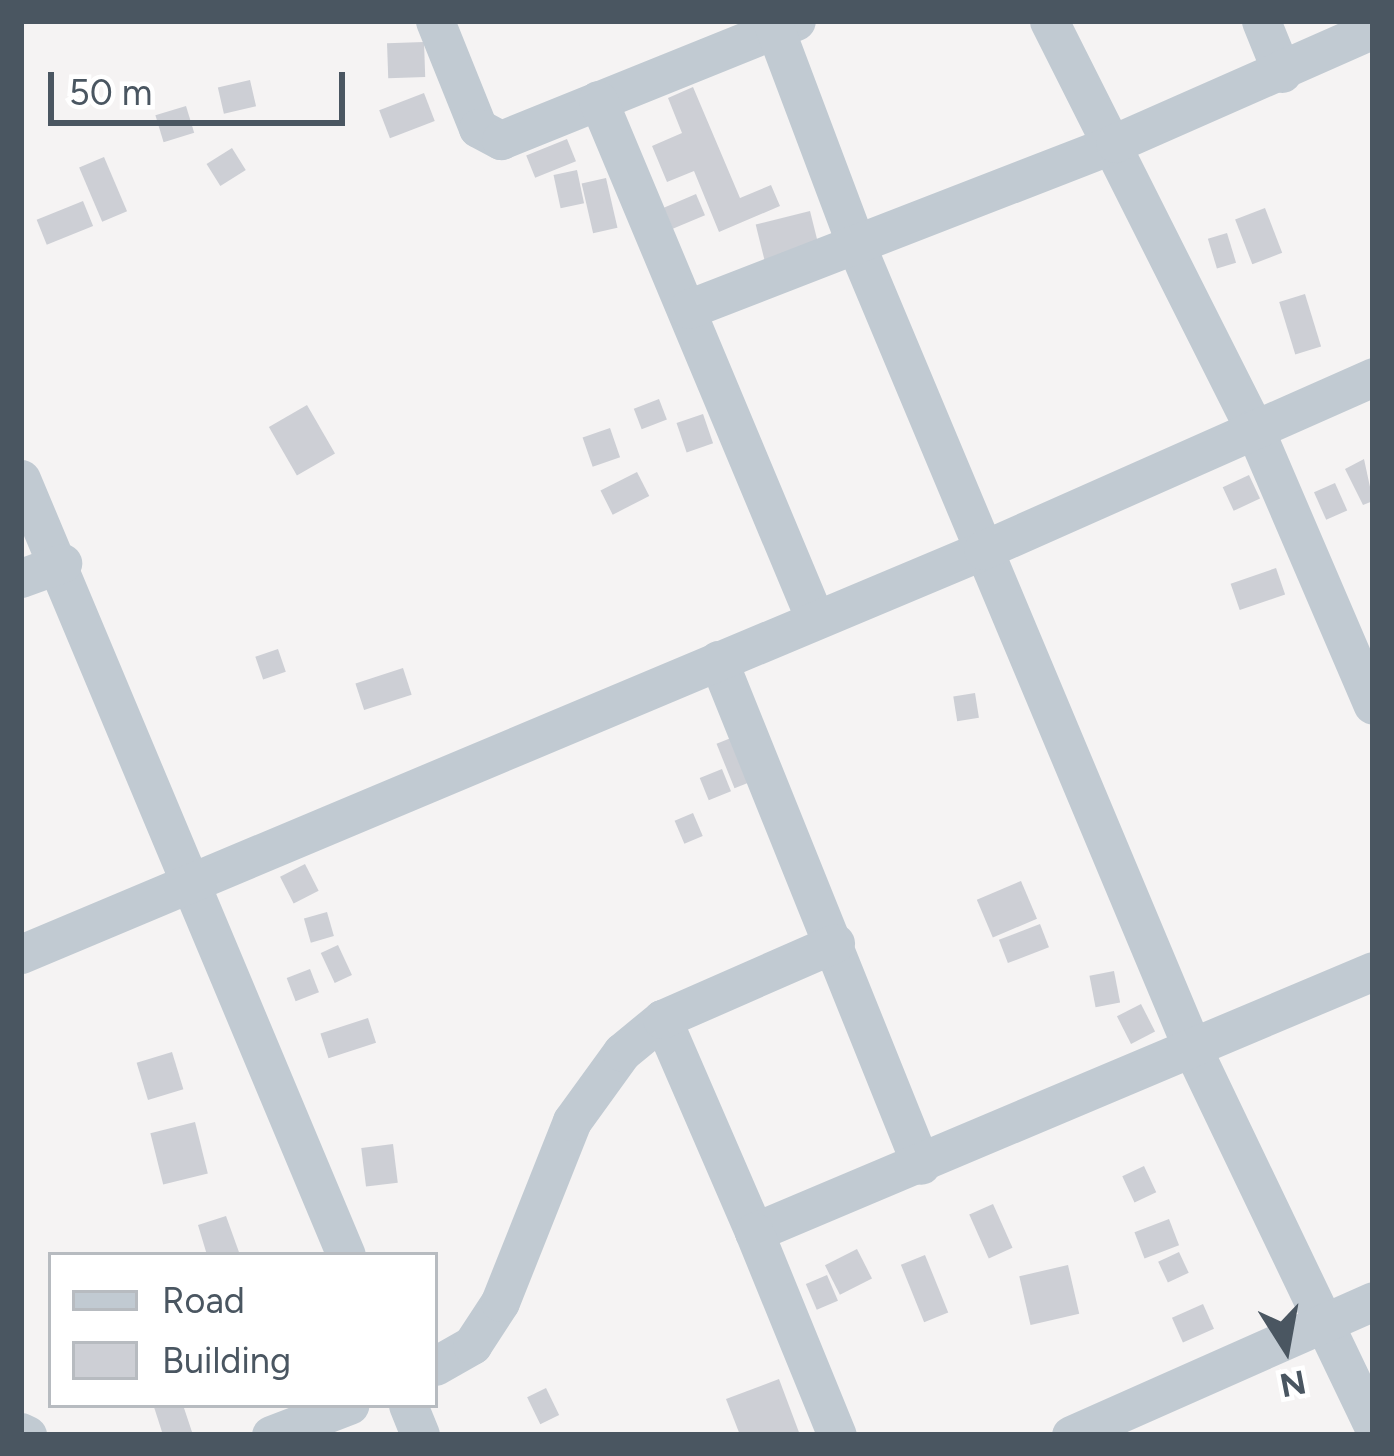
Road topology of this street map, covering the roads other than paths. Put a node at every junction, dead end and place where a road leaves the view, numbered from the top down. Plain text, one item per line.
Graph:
1 (435, 21) edge
2 (1049, 21) edge
3 (1261, 21) edge
4 (781, 24) edge
5 (1373, 29) edge
6 (1282, 73) junction
7 (598, 100) junction
8 (1115, 143) junction
9 (856, 245) junction
10 (688, 309) junction
11 (1373, 376) edge
12 (1254, 428) junction
13 (21, 479) edge
14 (983, 550) junction
15 (62, 563) junction
16 (21, 578) edge
17 (815, 619) junction
18 (718, 661) junction
19 (1373, 705) edge
20 (190, 882) junction
21 (835, 943) junction
22 (21, 954) edge
23 (1373, 971) edge
24 (662, 1018) junction
25 (1193, 1050) junction
26 (921, 1165) junction
27 (754, 1232) junction
28 (345, 1252) edge
29 (1373, 1301) edge
30 (1324, 1321) junction
31 (438, 1364) edge
32 (341, 1408) edge
33 (1373, 1424) edge
34 (271, 1435) edge
35 (837, 1435) edge
36 (1071, 1435) edge

1 - 7 street
2 - 8 street
3 - 6 street
4 - 7 street
4 - 9 street
5 - 6 street
6 - 8 street
7 - 10 street
8 - 9 street
8 - 12 street
9 - 10 street
9 - 14 street
10 - 17 street
11 - 12 street
12 - 14 street
12 - 19 street
13 - 15 street
14 - 17 street
14 - 25 street
15 - 16 street
15 - 20 street
17 - 18 street
18 - 20 street
18 - 21 street
20 - 22 street
20 - 28 street
21 - 24 street
21 - 26 street
23 - 25 street
24 - 27 street
24 - 31 street
25 - 26 street
25 - 30 street
26 - 27 street
27 - 35 street
29 - 30 street
30 - 33 street
30 - 36 street
32 - 34 street

